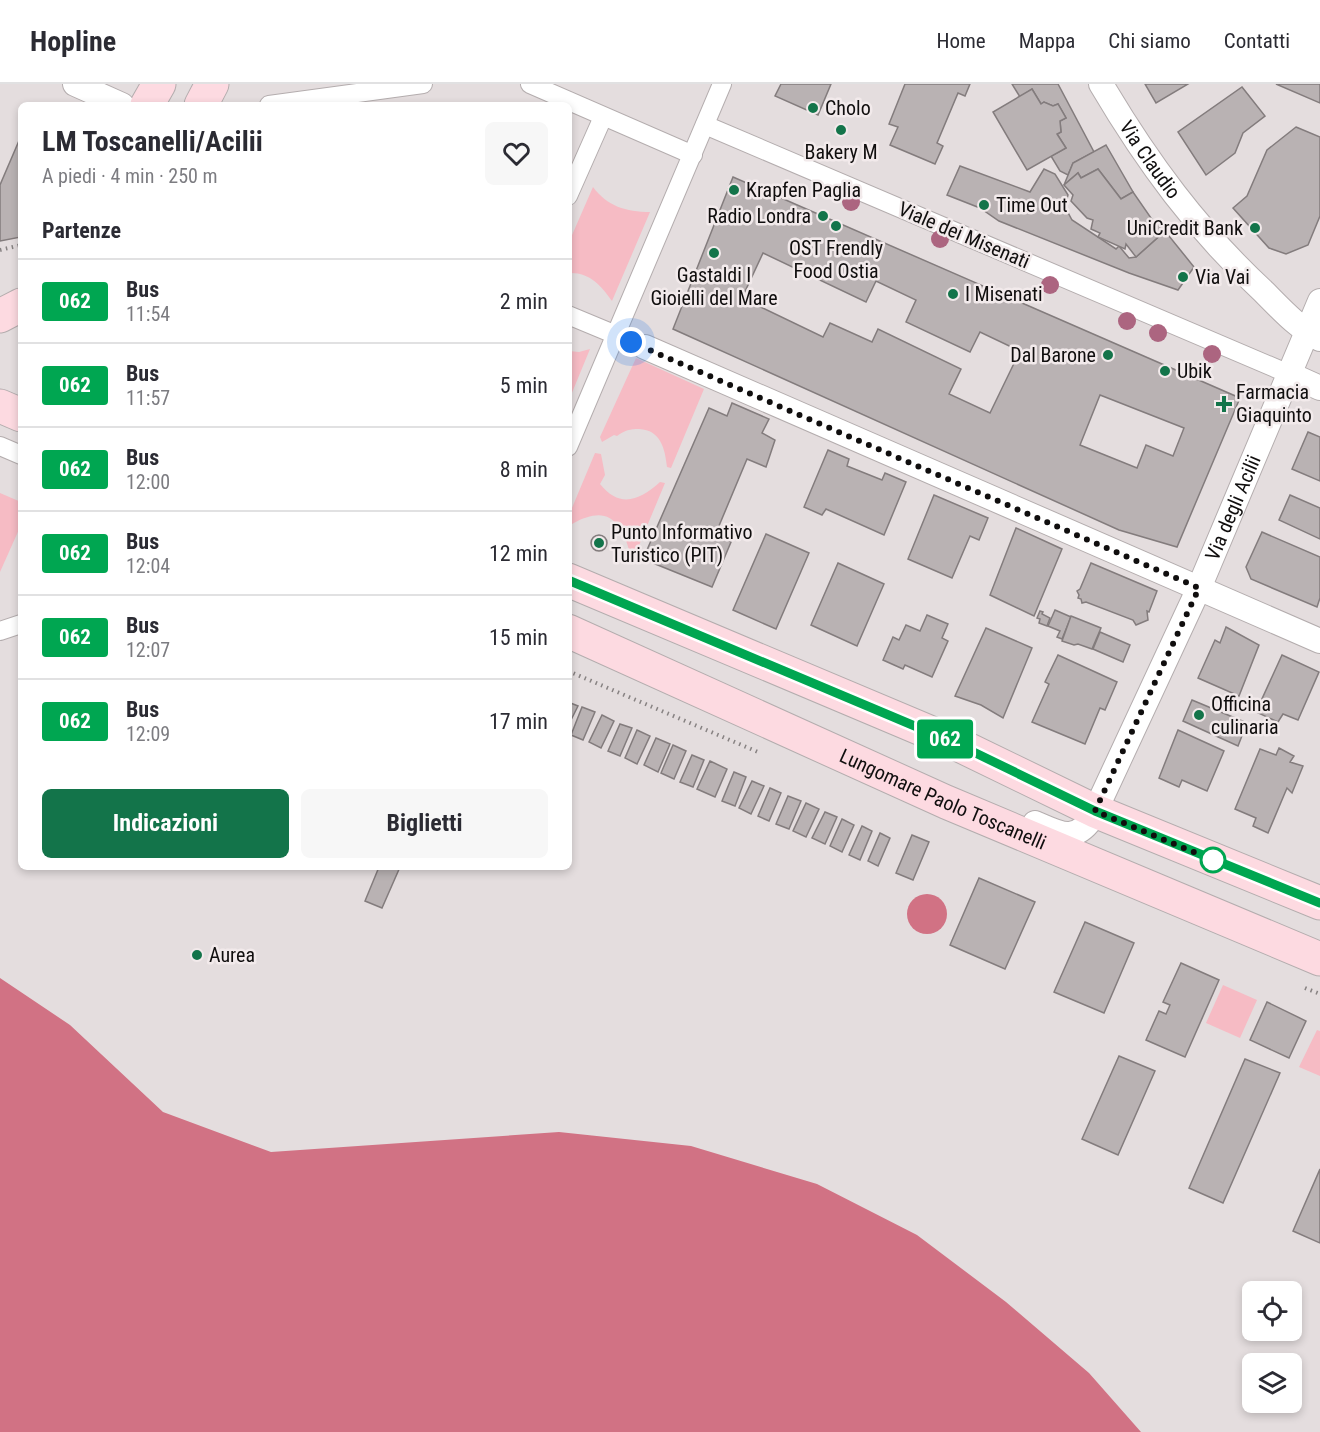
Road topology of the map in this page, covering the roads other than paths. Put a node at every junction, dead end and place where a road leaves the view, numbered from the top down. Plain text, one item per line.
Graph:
1 (75, 84) edge
2 (159, 84) edge
3 (212, 84) edge
4 (423, 84) edge
5 (530, 84) edge
6 (722, 84) edge
7 (1101, 84) edge
8 (115, 102) edge
9 (149, 102) edge
10 (203, 102) edge
11 (291, 102) edge
12 (570, 102) edge
13 (572, 103) edge
14 (603, 117) junction
15 (705, 125) junction
16 (693, 155) junction
17 (572, 187) edge
18 (1320, 302) edge
19 (18, 307) edge
20 (0, 316) edge
21 (572, 317) edge
22 (1313, 335) edge
23 (616, 336) junction
24 (645, 347) joint
25 (1289, 374) junction
26 (1320, 388) edge
27 (0, 406) edge
28 (18, 414) edge
29 (572, 438) edge
30 (0, 446) edge
31 (18, 454) edge
32 (572, 582) edge
33 (1199, 588) junction
34 (18, 625) edge
35 (0, 631) edge
36 (572, 633) edge
37 (1320, 641) edge
38 (962, 809) junction
39 (1095, 811) junction
40 (1320, 903) edge
41 (1320, 959) edge

1 - 8 street
2 - 9 main road
3 - 10 main road
4 - 11 street
5 - 12 street
6 - 15 street
7 - 22 street, Via Claudio
13 - 14 street
14 - 16 street
14 - 17 street
15 - 16 street
15 - 25 street, Viale dei Misenati
16 - 23 street
18 - 22 street, Via degli Acilii
19 - 20 main road
21 - 23 street
22 - 25 street, Via degli Acilii
23 - 24 street
23 - 29 street
24 - 33 street
25 - 26 street
25 - 33 street, Via degli Acilii
27 - 28 main road
30 - 31 street
32 - 39 main road
33 - 37 street
33 - 39 street, Via degli Acilii
34 - 35 street
36 - 38 main road, Lungomare Paolo Toscanelli
38 - 39 street, Via degli Acilii
38 - 41 main road, Lungomare Paolo Toscanelli
39 - 40 main road

